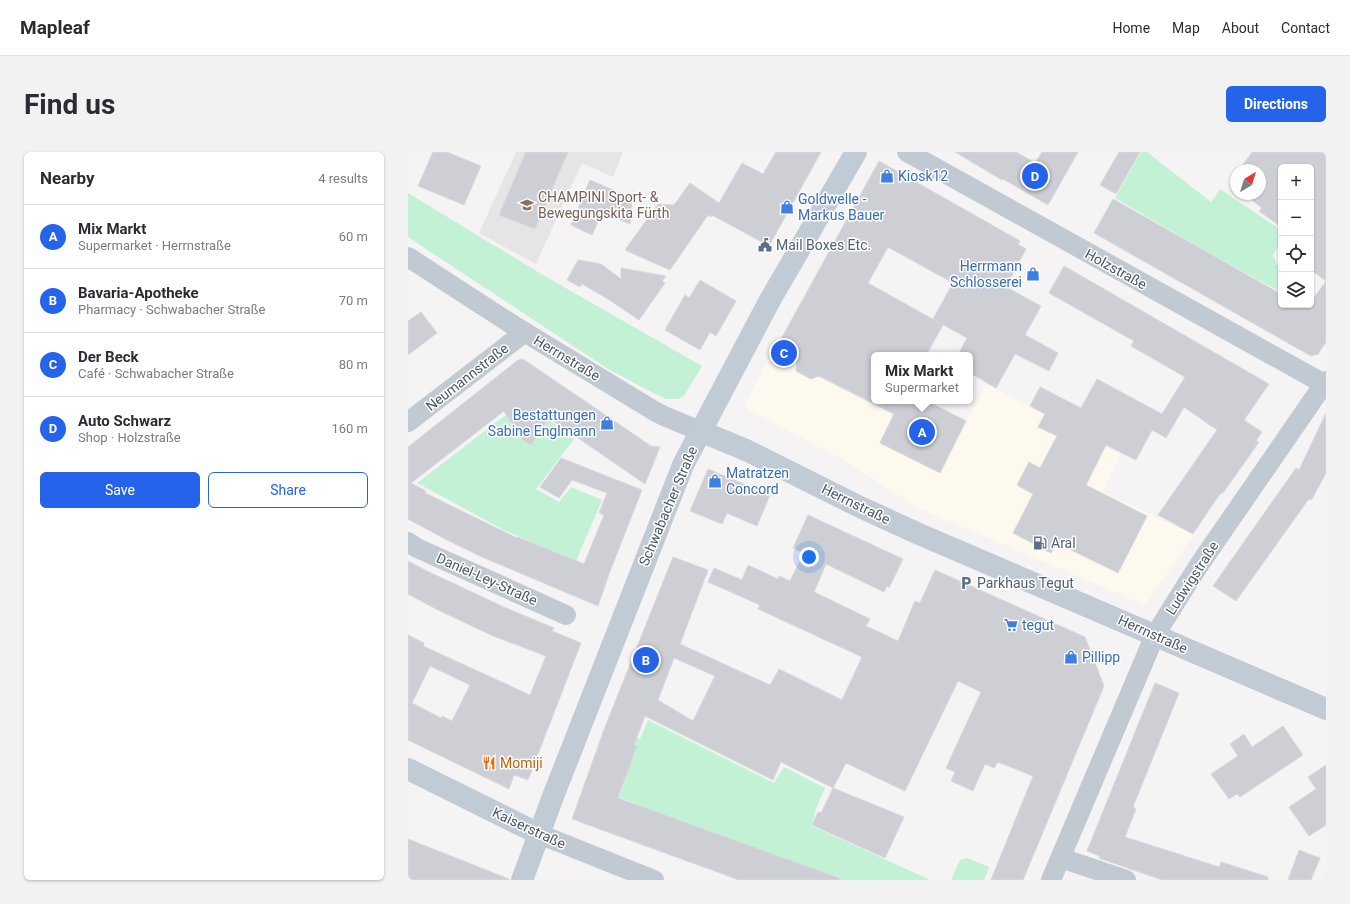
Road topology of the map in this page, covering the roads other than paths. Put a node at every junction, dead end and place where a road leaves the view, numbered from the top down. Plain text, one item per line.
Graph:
1 (856, 152) edge
2 (907, 152) edge
3 (408, 257) edge
4 (525, 332) junction
5 (1325, 383) edge
6 (408, 422) edge
7 (700, 431) junction
8 (408, 542) edge
9 (566, 615) dead end
10 (1154, 635) junction
11 (1326, 709) edge
12 (408, 769) edge
13 (540, 834) junction
14 (1061, 858) junction
15 (522, 880) edge
16 (654, 880) edge
17 (1051, 880) edge
18 (1126, 880) edge

1 - 7 main road, Schwabacher Straße
2 - 5 street, Holzstraße
3 - 4 street, Herrnstraße
4 - 6 street, Neumannstraße
4 - 7 street, Herrnstraße
5 - 10 street, Ludwigstraße
7 - 10 main road, Herrnstraße
7 - 13 main road, Schwabacher Straße
8 - 9 street, Daniel-Ley-Straße
10 - 11 main road, Herrnstraße
10 - 14 street, Ludwigstraße
12 - 13 main road, Kaiserstraße
13 - 15 main road, Schwabacher Straße
13 - 16 street, Kaiserstraße
14 - 17 street, Ludwigstraße
14 - 18 street

